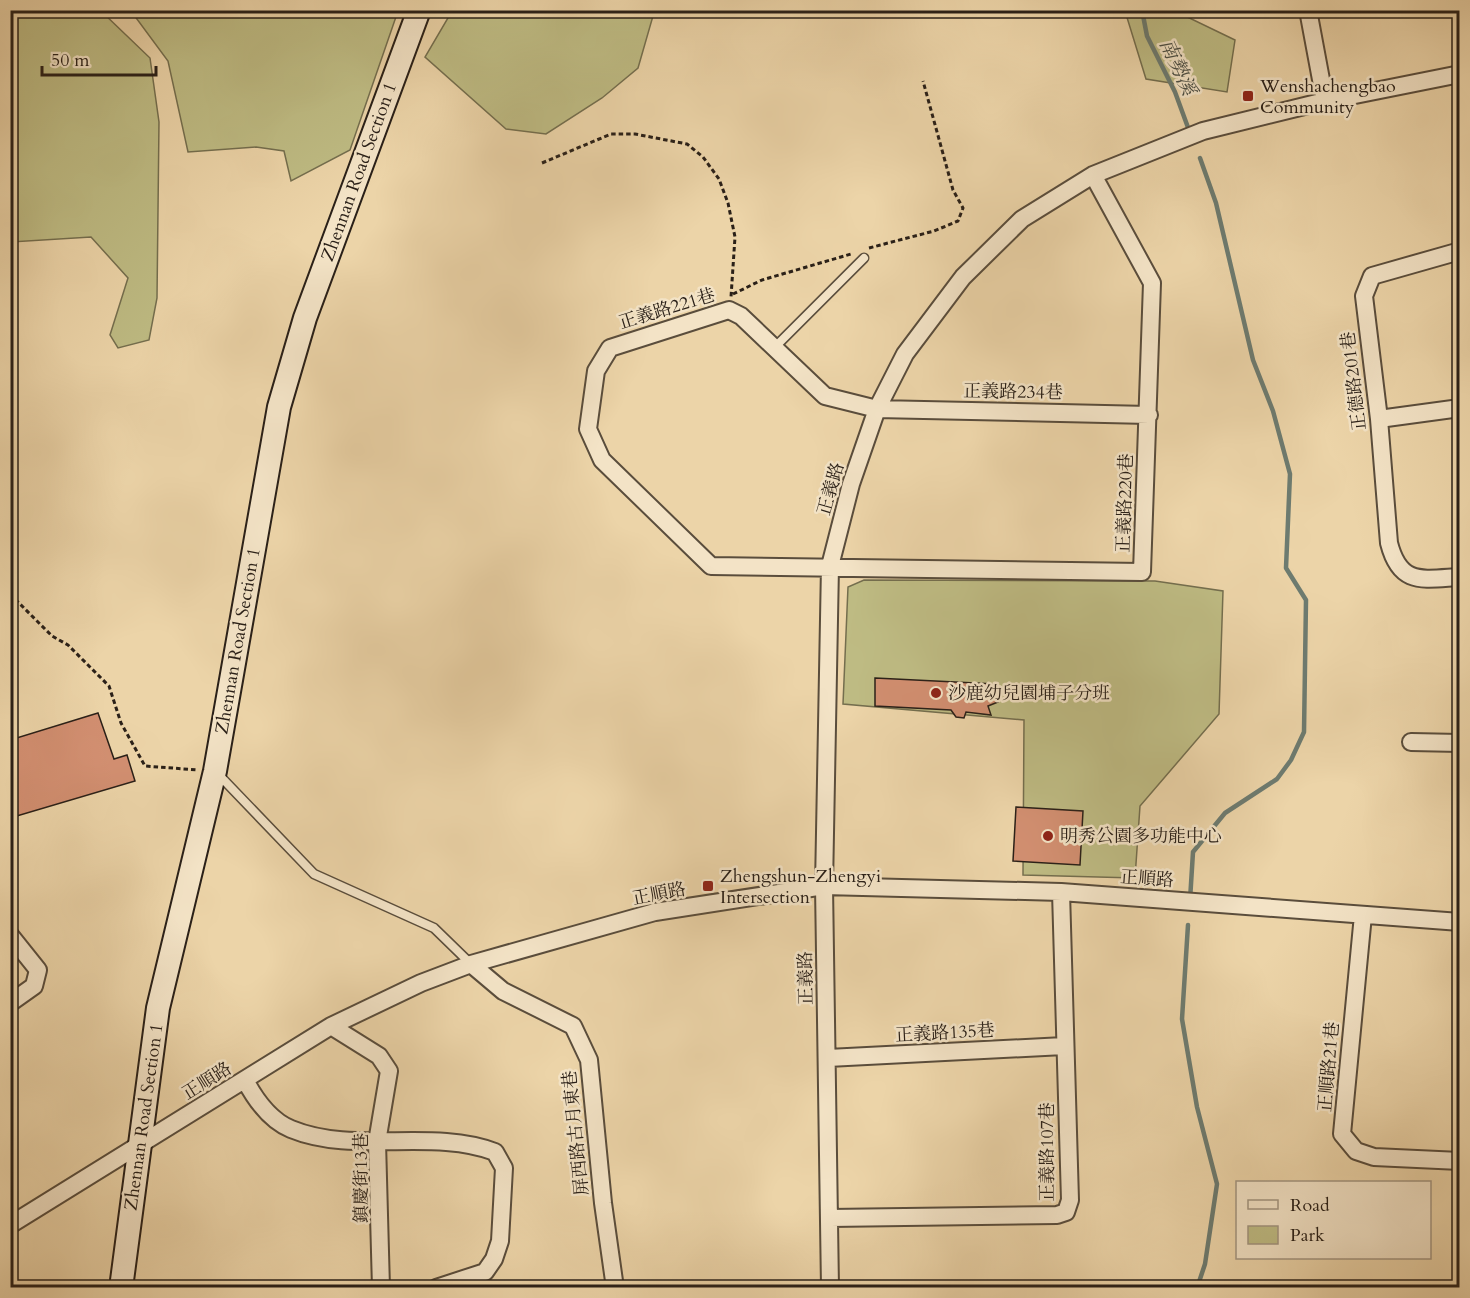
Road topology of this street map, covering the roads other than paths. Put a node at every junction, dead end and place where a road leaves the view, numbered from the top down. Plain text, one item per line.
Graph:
1 (419, 10) edge
2 (1308, 10) edge
3 (1460, 74) edge
4 (1325, 101) junction
5 (1093, 175) junction
6 (1460, 251) edge
7 (863, 254) road end
8 (773, 348) junction
9 (1460, 408) edge
10 (877, 409) junction
11 (1149, 415) junction
12 (1379, 418) junction
13 (830, 566) junction
14 (1460, 577) edge
15 (1411, 742) dead end
16 (1460, 743) edge
17 (215, 771) junction
18 (824, 886) junction
19 (1061, 892) junction
20 (1363, 915) junction
21 (1460, 922) edge
22 (10, 935) edge
23 (471, 963) junction
24 (10, 1003) edge
25 (331, 1026) junction
26 (1064, 1046) junction
27 (828, 1058) junction
28 (245, 1080) junction
29 (378, 1142) junction
30 (141, 1145) junction
31 (1460, 1161) edge
32 (830, 1218) junction
33 (10, 1225) edge
34 (125, 1287) edge
35 (381, 1287) edge
36 (436, 1287) edge
37 (615, 1287) edge
38 (830, 1287) edge

1 - 17 street, Zhennan Road Section 1
2 - 4 street
3 - 4 street, 正義路
4 - 5 street, 正義路
5 - 10 street, 正義路
5 - 11 street, 正義路220巷
6 - 12 street, 正德路201巷
7 - 8 lane
8 - 10 street, 正義路221巷
8 - 13 street, 正義路221巷
9 - 12 street
10 - 11 street, 正義路234巷
10 - 13 street, 正義路
11 - 13 street, 正義路220巷
12 - 14 street, 正德路201巷
13 - 18 street, 正義路
15 - 16 street
17 - 23 lane
17 - 30 street, Zhennan Road Section 1
18 - 19 street, 正順路
18 - 23 street, 正順路
18 - 27 street, 正義路
19 - 20 street, 正順路
19 - 26 street, 正義路107巷
20 - 21 street, 正順路
20 - 31 street, 正順路21巷
22 - 24 street
23 - 25 street, 正順路
23 - 37 street, 屏西路古月東巷
25 - 28 street, 正順路
25 - 29 street, 鎮慶街13巷
26 - 27 street, 正義路135巷
26 - 32 street, 正義路107巷
27 - 32 street, 正義路
28 - 29 street
28 - 30 street, 正順路
29 - 35 street, 鎮慶街13巷
29 - 36 street
30 - 33 street, 正順路
30 - 34 street, Zhennan Road Section 1
32 - 38 street, 正義路

